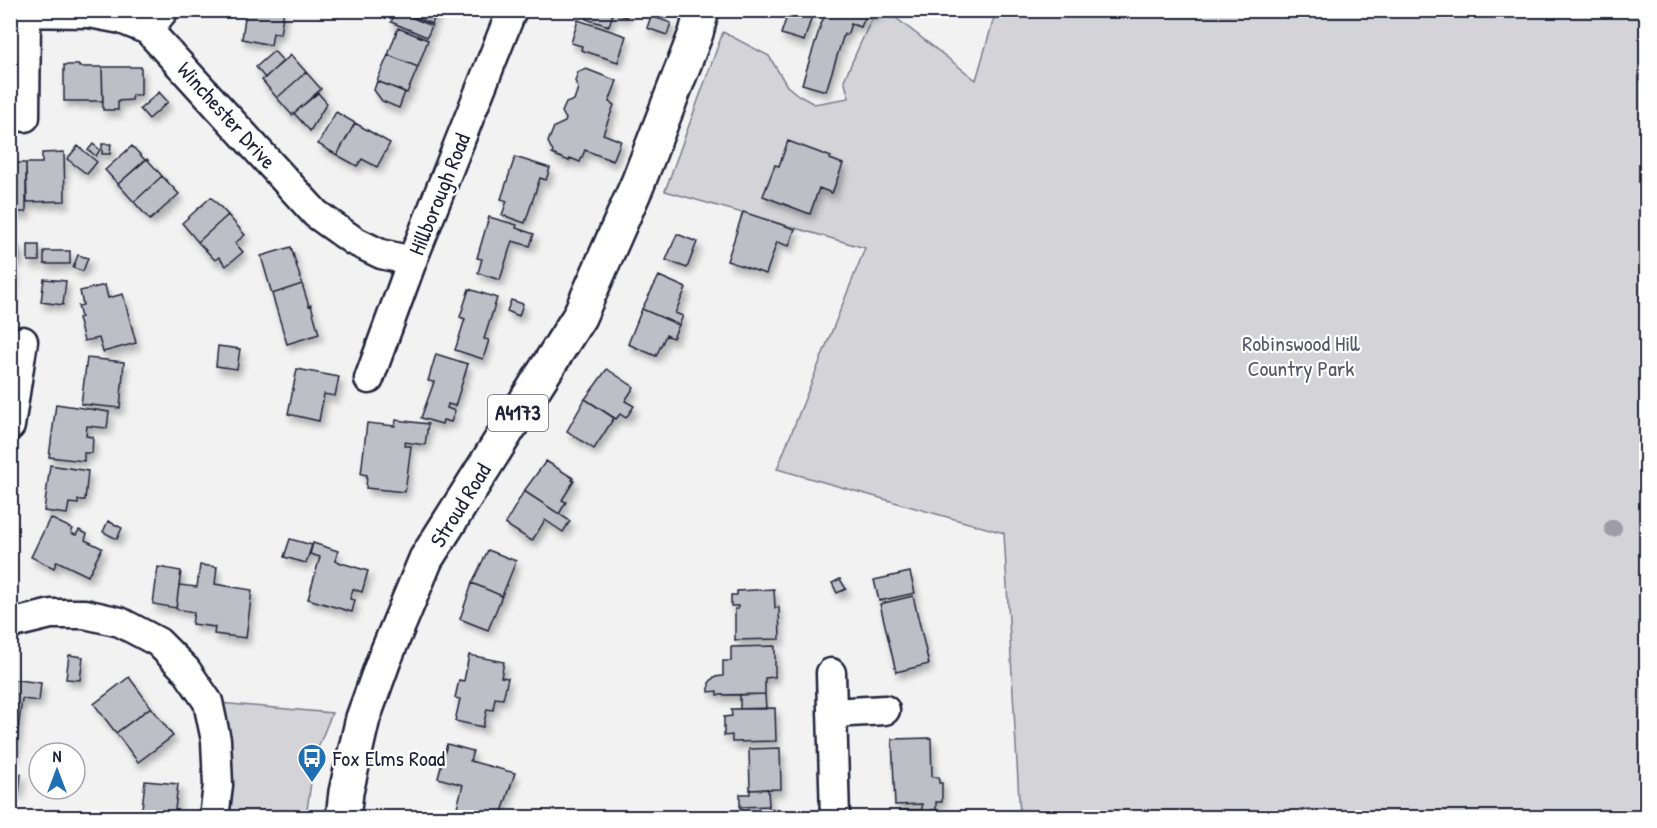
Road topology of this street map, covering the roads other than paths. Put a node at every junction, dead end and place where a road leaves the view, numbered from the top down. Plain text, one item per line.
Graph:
1 (512, 10) edge
2 (702, 10) edge
3 (18, 12) edge
4 (156, 20) edge
5 (25, 117) dead end
6 (412, 261) junction
7 (22, 341) dead end
8 (369, 379) dead end
9 (10, 426) edge
10 (10, 624) edge
11 (831, 673) dead end
12 (885, 710) dead end
13 (832, 713) junction
14 (214, 818) edge
15 (343, 818) edge
16 (835, 818) edge

1 - 6 street, Hillborough Road
2 - 15 main road, Stroud Road / A4173
3 - 4 street, Winchester Drive
3 - 5 street, Winchester Drive
4 - 6 street, Winchester Drive
6 - 8 street, Hillborough Road
7 - 9 street
10 - 14 street
11 - 13 street
12 - 13 street
13 - 16 street

